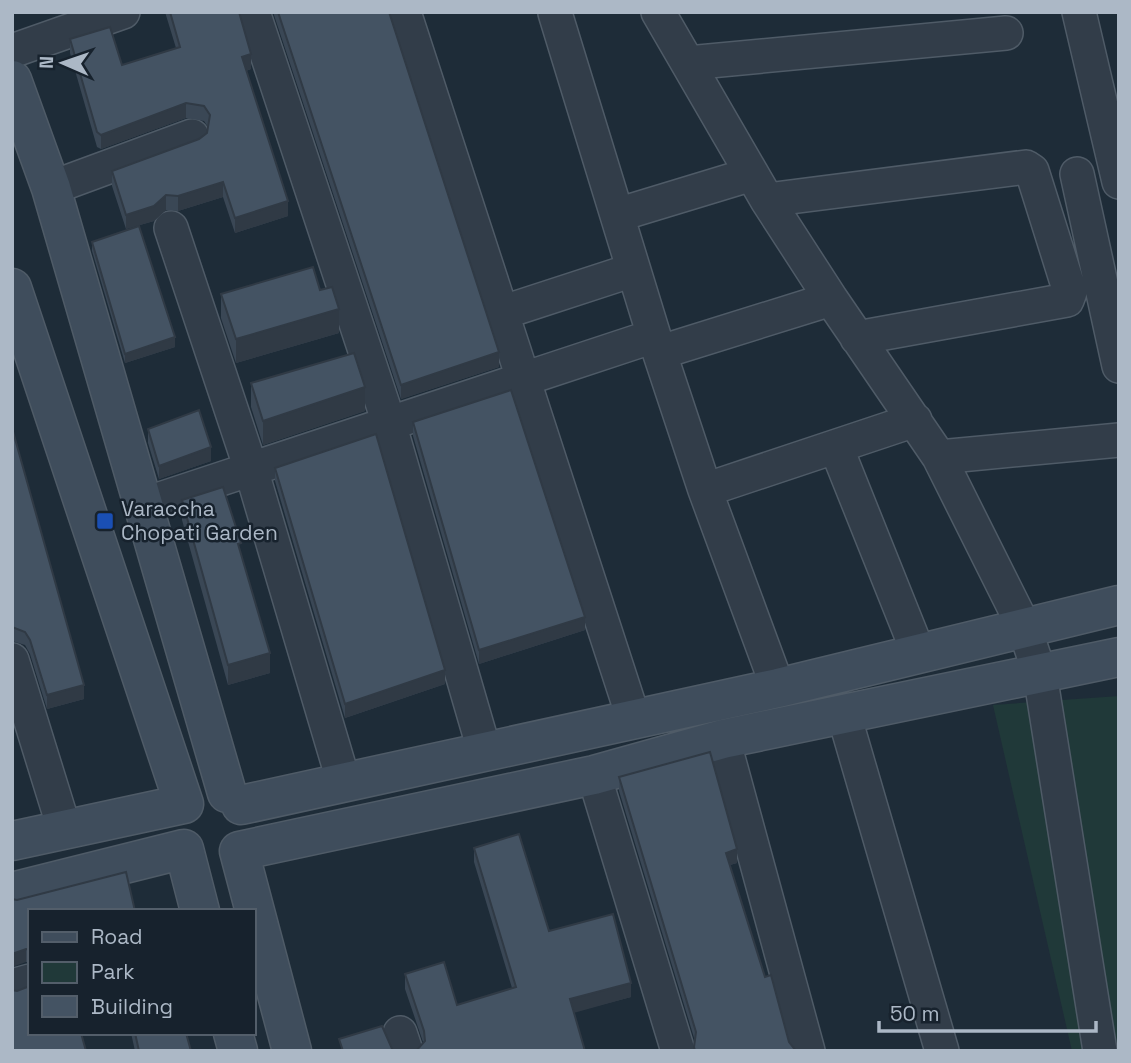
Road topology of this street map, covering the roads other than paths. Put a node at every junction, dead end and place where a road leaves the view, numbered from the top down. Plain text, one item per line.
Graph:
1 (124, 12) edge
2 (253, 12) edge
3 (404, 12) edge
4 (658, 12) edge
5 (1079, 12) edge
6 (555, 13) edge
7 (1006, 33) dead end
8 (12, 51) edge
9 (688, 63) junction
10 (12, 80) edge
11 (192, 136) dead end
12 (1077, 174) dead end
13 (1119, 183) edge
14 (760, 187) junction
15 (51, 188) junction
16 (617, 215) junction
17 (172, 228) dead end
18 (634, 270) junction
19 (12, 288) edge
20 (831, 299) junction
21 (501, 313) junction
22 (856, 338) junction
23 (658, 344) junction
24 (1119, 366) edge
25 (523, 379) junction
26 (915, 420) junction
27 (389, 424) junction
28 (1119, 440) edge
29 (836, 447) junction
30 (939, 457) junction
31 (251, 470) junction
32 (705, 490) junction
33 (145, 505) junction
34 (1119, 605) edge
35 (1024, 627) junction
36 (918, 652) junction
37 (1119, 657) edge
38 (12, 660) edge
39 (1040, 674) junction
40 (778, 688) junction
41 (844, 715) junction
42 (634, 720) junction
43 (723, 739) junction
44 (485, 752) junction
45 (594, 775) junction
46 (344, 783) junction
47 (234, 799) junction
48 (184, 804) junction
49 (64, 828) junction
50 (12, 841) edge
51 (184, 849) junction
52 (239, 851) junction
53 (12, 892) edge
54 (199, 909) edge
55 (254, 909) edge
56 (256, 915) edge
57 (292, 1051) edge
58 (678, 1051) edge
59 (808, 1051) edge
60 (943, 1051) edge
61 (1100, 1051) edge

1 - 8 street
2 - 27 street
3 - 21 street
4 - 9 street
5 - 13 street
6 - 16 street
7 - 9 street
9 - 14 street
10 - 15 street
11 - 15 street
12 - 24 street
14 - 16 street
14 - 20 street
14 - 22 street
15 - 33 street
16 - 18 street
17 - 31 street
18 - 21 street
18 - 23 street
19 - 48 street
20 - 22 street
20 - 23 street
21 - 25 street
22 - 26 street
23 - 25 street
23 - 32 street
25 - 27 street
25 - 42 street
26 - 29 street
26 - 30 street
27 - 31 street
27 - 44 street
28 - 30 street
29 - 32 street
29 - 36 street
30 - 35 street
31 - 33 street
31 - 46 street
32 - 40 street
33 - 47 street
34 - 35 street
35 - 36 street
35 - 39 street
36 - 40 street
37 - 39 street
38 - 49 street
39 - 41 street
39 - 61 street
40 - 42 street
41 - 43 street
41 - 60 street
42 - 44 street
43 - 45 street
43 - 59 street
44 - 46 street
45 - 52 street
45 - 58 street
46 - 47 street
47 - 48 street
47 - 52 street
48 - 49 street
48 - 51 street
49 - 50 street
51 - 52 street
51 - 53 street
51 - 54 street
52 - 55 street
56 - 57 street

